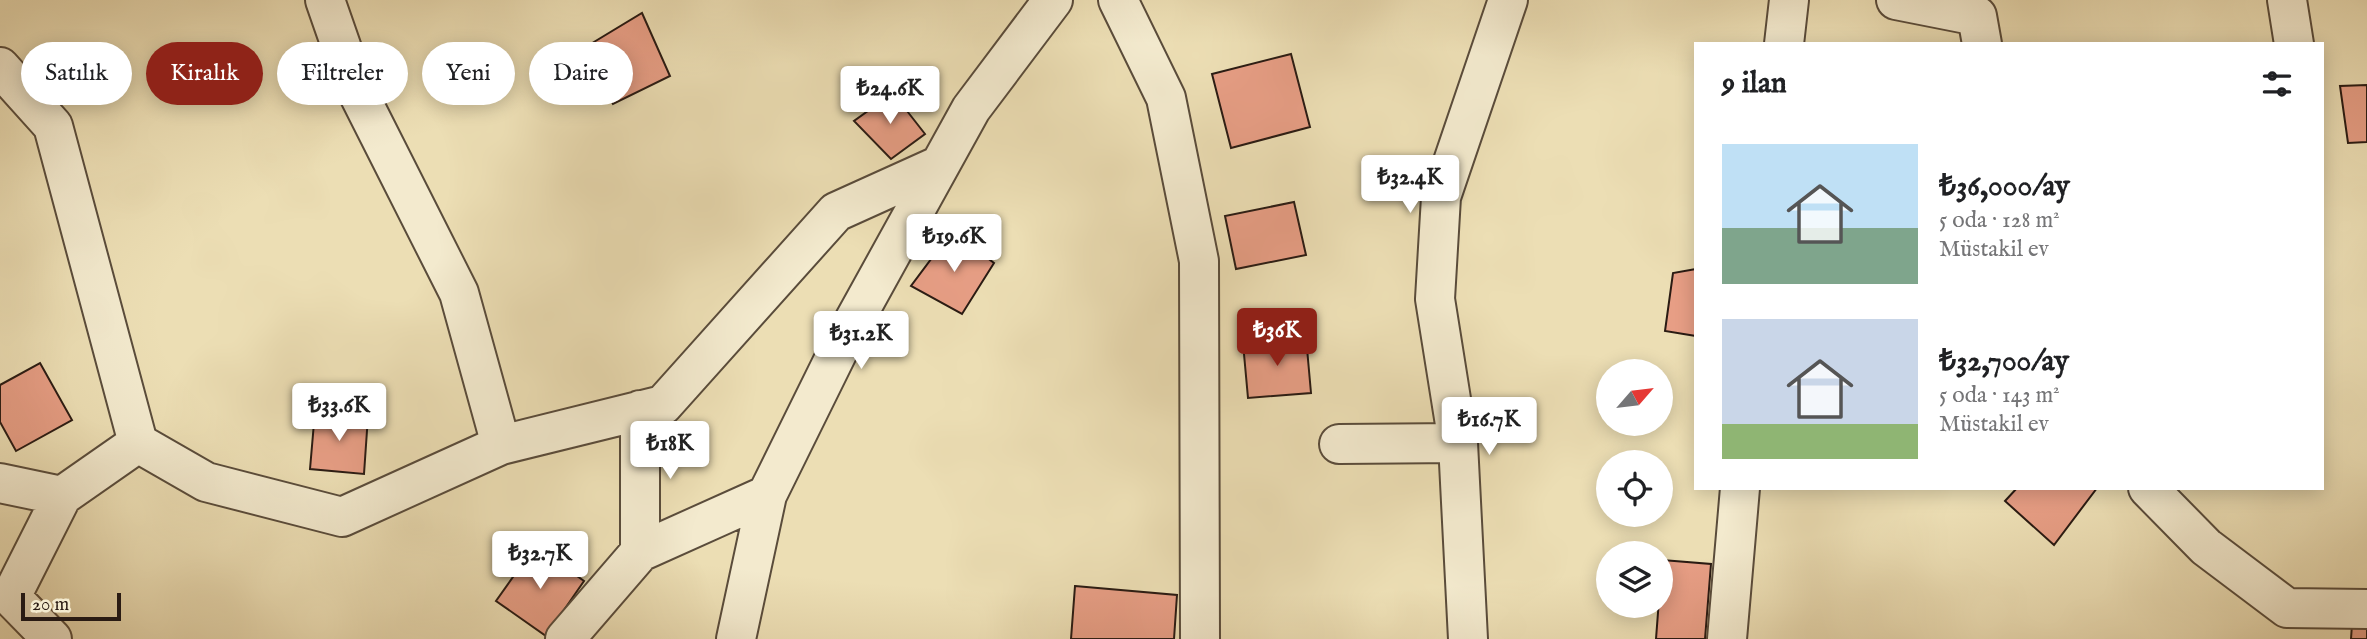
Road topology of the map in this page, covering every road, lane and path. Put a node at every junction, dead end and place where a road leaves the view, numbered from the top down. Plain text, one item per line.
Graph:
1 (325, 0) edge
2 (1052, 0) edge
3 (1118, 0) edge
4 (1508, 0) edge
5 (1789, 0) edge
6 (1896, 0) edge
7 (2287, 0) edge
8 (1784, 42) edge
9 (1982, 42) edge
10 (2294, 42) edge
11 (0, 67) edge
12 (940, 165) junction
13 (640, 411) junction
14 (138, 443) junction
15 (1458, 443) junction
16 (1339, 444) dead end
17 (501, 445) junction
18 (0, 483) edge
19 (1740, 490) edge
20 (2150, 490) edge
21 (767, 495) junction
22 (62, 496) junction
23 (640, 552) junction
24 (2367, 609) edge
25 (52, 639) edge
26 (565, 639) edge
27 (736, 639) edge
28 (1200, 639) edge
29 (1468, 639) edge
30 (1727, 639) edge

1 - 17 street
2 - 12 street
3 - 28 street
4 - 15 street
5 - 8 street
6 - 9 street
7 - 10 street
11 - 14 street
12 - 13 street
12 - 21 street
13 - 17 street
13 - 23 street
14 - 17 street
14 - 22 street
15 - 16 street
15 - 29 street
18 - 22 street
19 - 30 street
20 - 24 street
21 - 23 street
21 - 27 street
22 - 25 street
23 - 26 street

